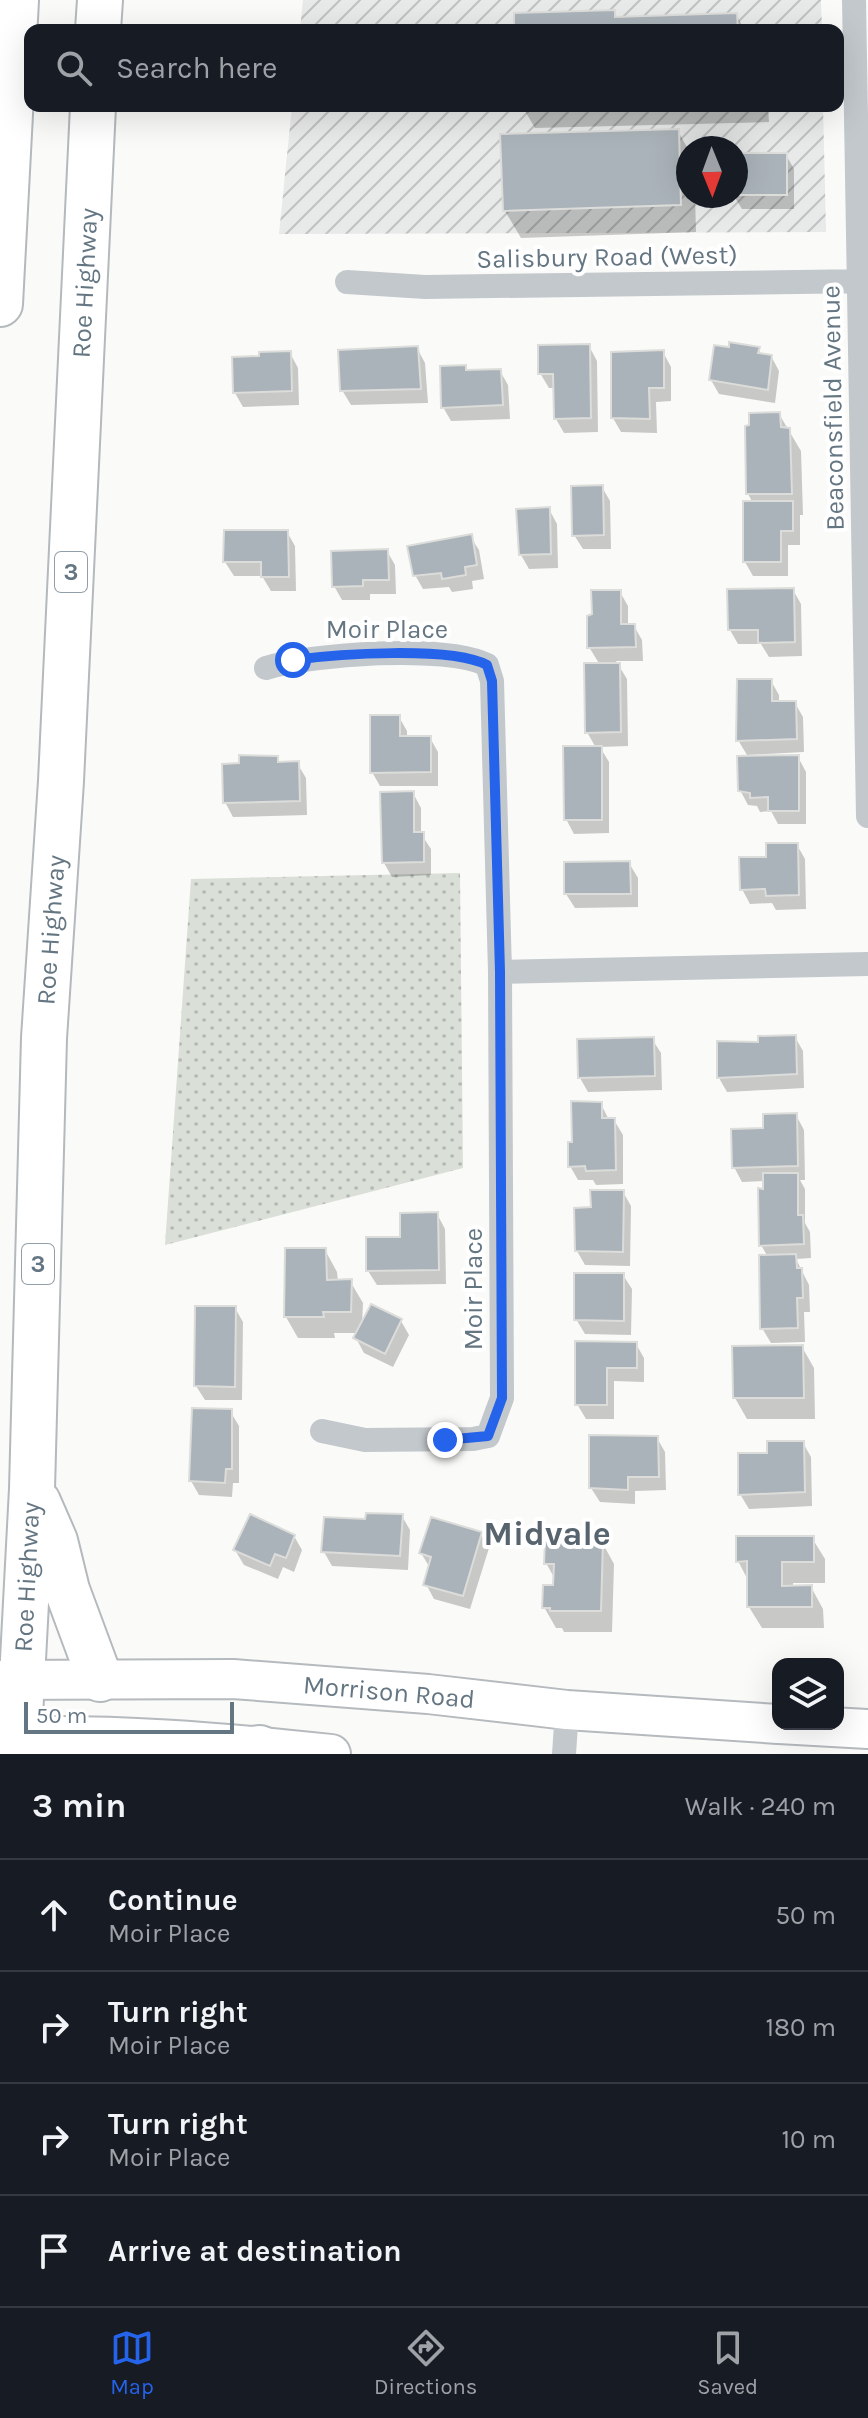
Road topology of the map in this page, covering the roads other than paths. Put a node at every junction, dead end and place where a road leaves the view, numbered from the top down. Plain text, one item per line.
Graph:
1 (16, 0) edge
2 (100, 0) edge
3 (854, 0) edge
4 (98, 24) edge
5 (93, 112) edge
6 (347, 282) dead end
7 (864, 282) edge
8 (0, 304) edge
9 (266, 668) dead end
10 (868, 816) edge
11 (868, 964) edge
12 (500, 972) junction
13 (322, 1431) dead end
14 (32, 1489) junction
15 (100, 1679) junction
16 (11, 1680) edge
17 (567, 1710) junction
18 (772, 1724) edge
19 (844, 1728) edge
20 (868, 1729) edge
21 (12, 1743) edge
22 (240, 1751) edge
23 (331, 1754) edge
24 (564, 1754) edge

1 - 8 highway
2 - 4 highway
3 - 7 street, Beaconsfield Avenue
5 - 14 highway, Roe Highway / 3
6 - 7 street, Salisbury Road (West)
7 - 10 street, Beaconsfield Avenue
9 - 12 street, Moir Place
11 - 12 street
12 - 13 street, Moir Place
14 - 15 highway
14 - 16 highway, Roe Highway / 3
15 - 16 main road, Morrison Road
15 - 17 main road, Morrison Road
16 - 21 highway, Roe Highway / 3
17 - 18 main road, Morrison Road
17 - 24 street
19 - 20 main road, Morrison Road
21 - 22 main road
22 - 23 main road

